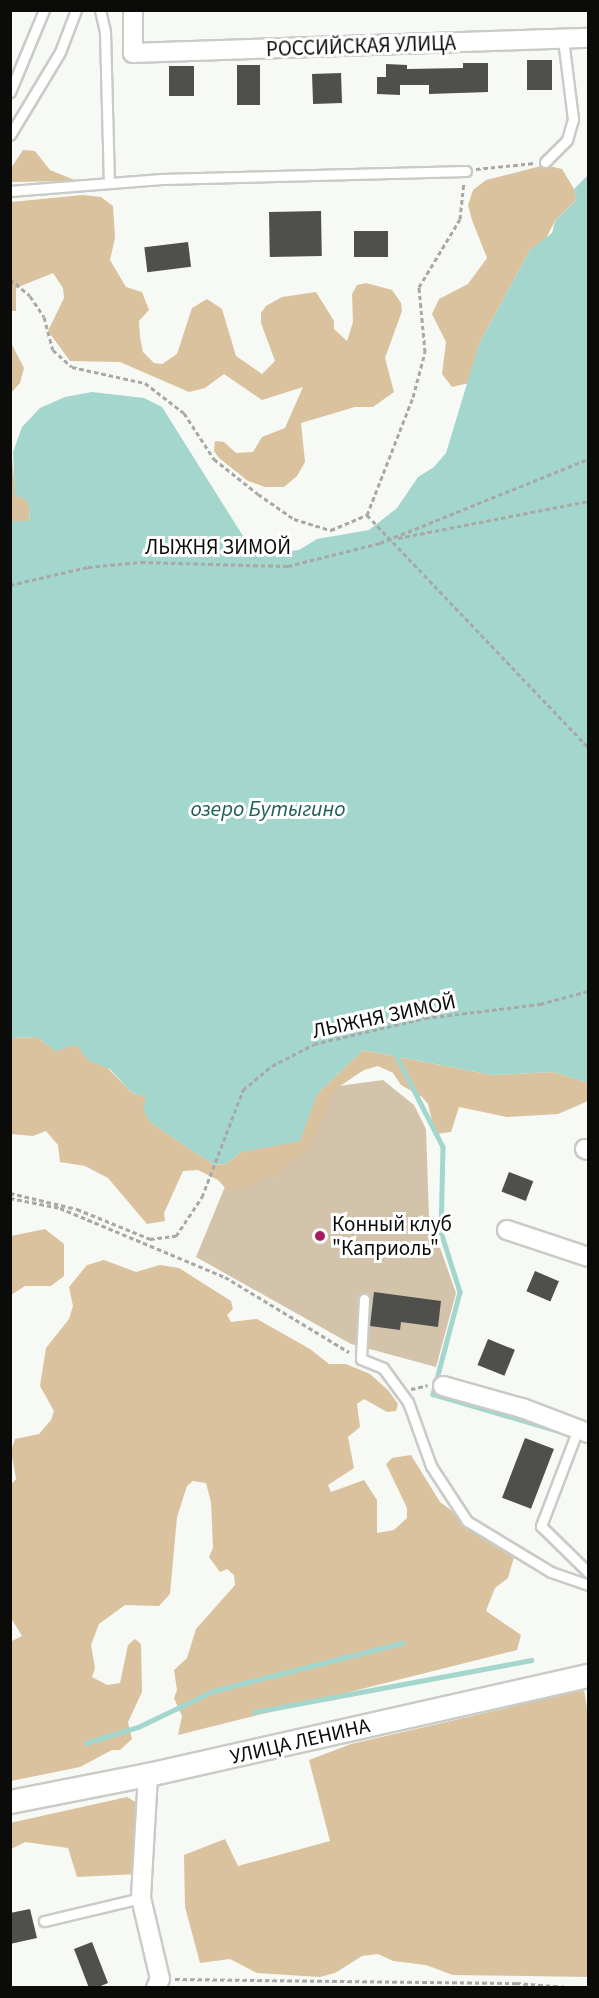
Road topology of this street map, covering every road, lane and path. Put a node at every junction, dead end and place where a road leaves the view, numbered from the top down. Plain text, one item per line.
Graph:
1 (44, 10) edge
2 (76, 10) edge
3 (100, 10) edge
4 (133, 10) edge
5 (588, 38) edge
6 (563, 39) junction
7 (10, 92) edge
8 (10, 135) edge
9 (545, 162) joint
10 (466, 171) junction
11 (109, 182) junction
12 (10, 191) edge
13 (10, 279) edge
14 (588, 459) edge
15 (588, 501) edge
16 (367, 515) junction
17 (390, 539) junction
18 (10, 585) edge
19 (588, 747) edge
20 (588, 991) edge
21 (10, 1193) edge
22 (10, 1198) edge
23 (507, 1230) dead end
24 (588, 1257) edge
25 (364, 1299) dead end
26 (361, 1359) junction
27 (443, 1386) dead end
28 (583, 1431) edge
29 (588, 1572) edge
30 (588, 1585) edge
31 (588, 1676) edge
32 (148, 1775) junction
33 (10, 1802) edge
34 (141, 1898) junction
35 (44, 1921) dead end
36 (158, 1983) edge
37 (581, 1988) edge

1 - 7 lane
2 - 8 lane
3 - 11 lane
4 - 6 street, РОССИЙСКАЯ УЛИЦА
5 - 6 street, РОССИЙСКАЯ УЛИЦА
6 - 9 lane
9 - 10 path
10 - 11 lane
10 - 16 path
11 - 12 lane
13 - 16 path
14 - 17 path, ЛЫЖНЯ ЗИМОЙ
15 - 17 path
16 - 17 path
17 - 18 path, ЛЫЖНЯ ЗИМОЙ
17 - 19 path
20 - 21 path, ЛЫЖНЯ ЗИМОЙ
22 - 26 path
23 - 24 street
25 - 26 lane
26 - 30 lane
27 - 28 street
28 - 29 lane
31 - 32 street, УЛИЦА ЛЕНИНА
32 - 33 street, УЛИЦА ЛЕНИНА
32 - 34 street
34 - 35 lane
34 - 36 street
36 - 37 path

